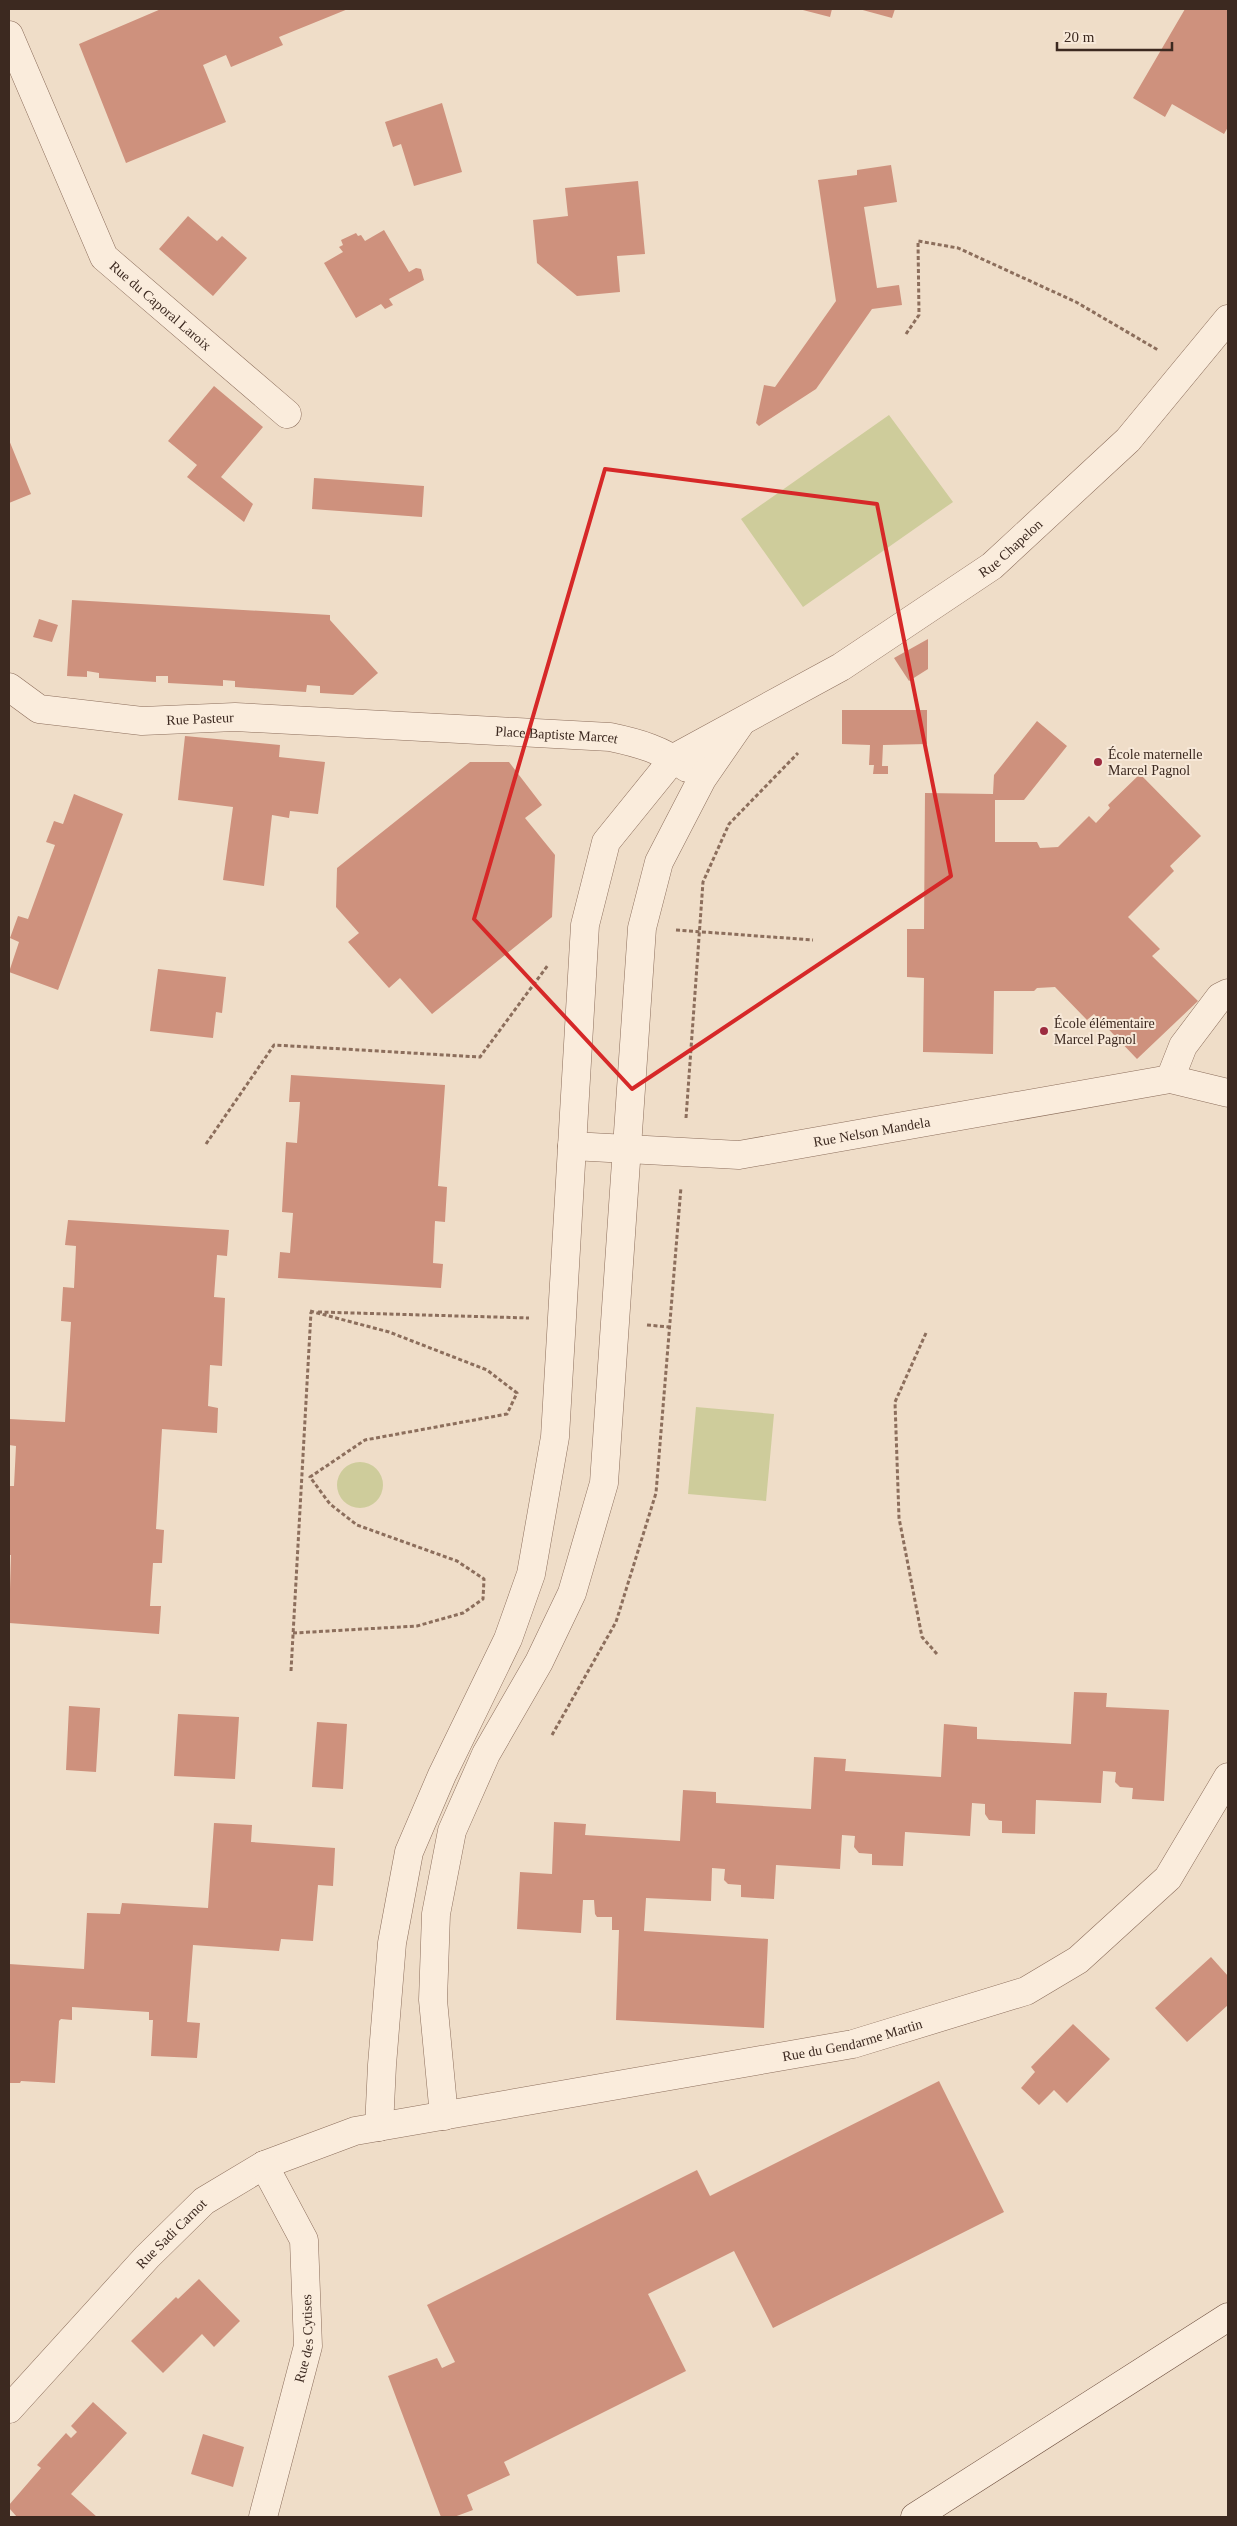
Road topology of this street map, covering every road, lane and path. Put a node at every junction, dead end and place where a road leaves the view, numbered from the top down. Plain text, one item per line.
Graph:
1 (9, 35) edge
2 (1228, 319) edge
3 (906, 334) dead end
4 (1189, 367) junction
5 (287, 414) dead end
6 (9, 687) edge
7 (744, 718) junction
8 (400, 726) joint
9 (798, 753) dead end
10 (674, 758) junction
11 (702, 779) junction
12 (642, 928) junction
13 (698, 932) junction
14 (813, 940) dead end
15 (550, 962) dead end
16 (1228, 993) edge
17 (1170, 1078) junction
18 (1228, 1093) edge
19 (206, 1144) dead end
20 (572, 1146) junction
21 (628, 1149) junction
22 (684, 1152) junction
23 (310, 1312) junction
24 (562, 1319) junction
25 (615, 1323) junction
26 (669, 1327) junction
27 (926, 1332) dead end
28 (293, 1633) junction
29 (937, 1654) dead end
30 (291, 1670) dead end
31 (552, 1735) dead end
32 (1228, 1777) edge
33 (444, 2116) junction
34 (379, 2127) junction
35 (264, 2165) junction
36 (1228, 2317) edge
37 (9, 2409) edge
38 (263, 2517) edge
39 (915, 2517) edge

1 - 5 street, Rue du Caporal Laroix
2 - 4 street, Rue Chapelon
3 - 4 path
4 - 7 street, Rue Chapelon
6 - 8 street, Rue Pasteur
7 - 10 street, Rue Chapelon
7 - 11 street
8 - 10 street, Place Baptiste Marcet
9 - 13 path
10 - 11 street, Place Baptiste Marcet
10 - 20 street
11 - 12 street
12 - 13 path
12 - 21 street
13 - 14 path
13 - 22 path
15 - 19 path
16 - 17 street
17 - 18 street, Rue Nelson Mandela
17 - 22 street, Rue Nelson Mandela
20 - 21 street, Rue Nelson Mandela
20 - 24 street
21 - 22 street, Rue Nelson Mandela
21 - 25 street
22 - 26 path
23 - 24 path
23 - 28 path
23 - 28 path
24 - 34 street
25 - 26 path
25 - 33 street
26 - 31 path
27 - 29 path
28 - 30 path
32 - 33 street, Rue du Gendarme Martin
33 - 34 street, Rue du Gendarme Martin
34 - 35 street, Rue Sadi Carnot
35 - 37 street, Rue Sadi Carnot
35 - 38 street, Rue des Cytises
36 - 39 street

